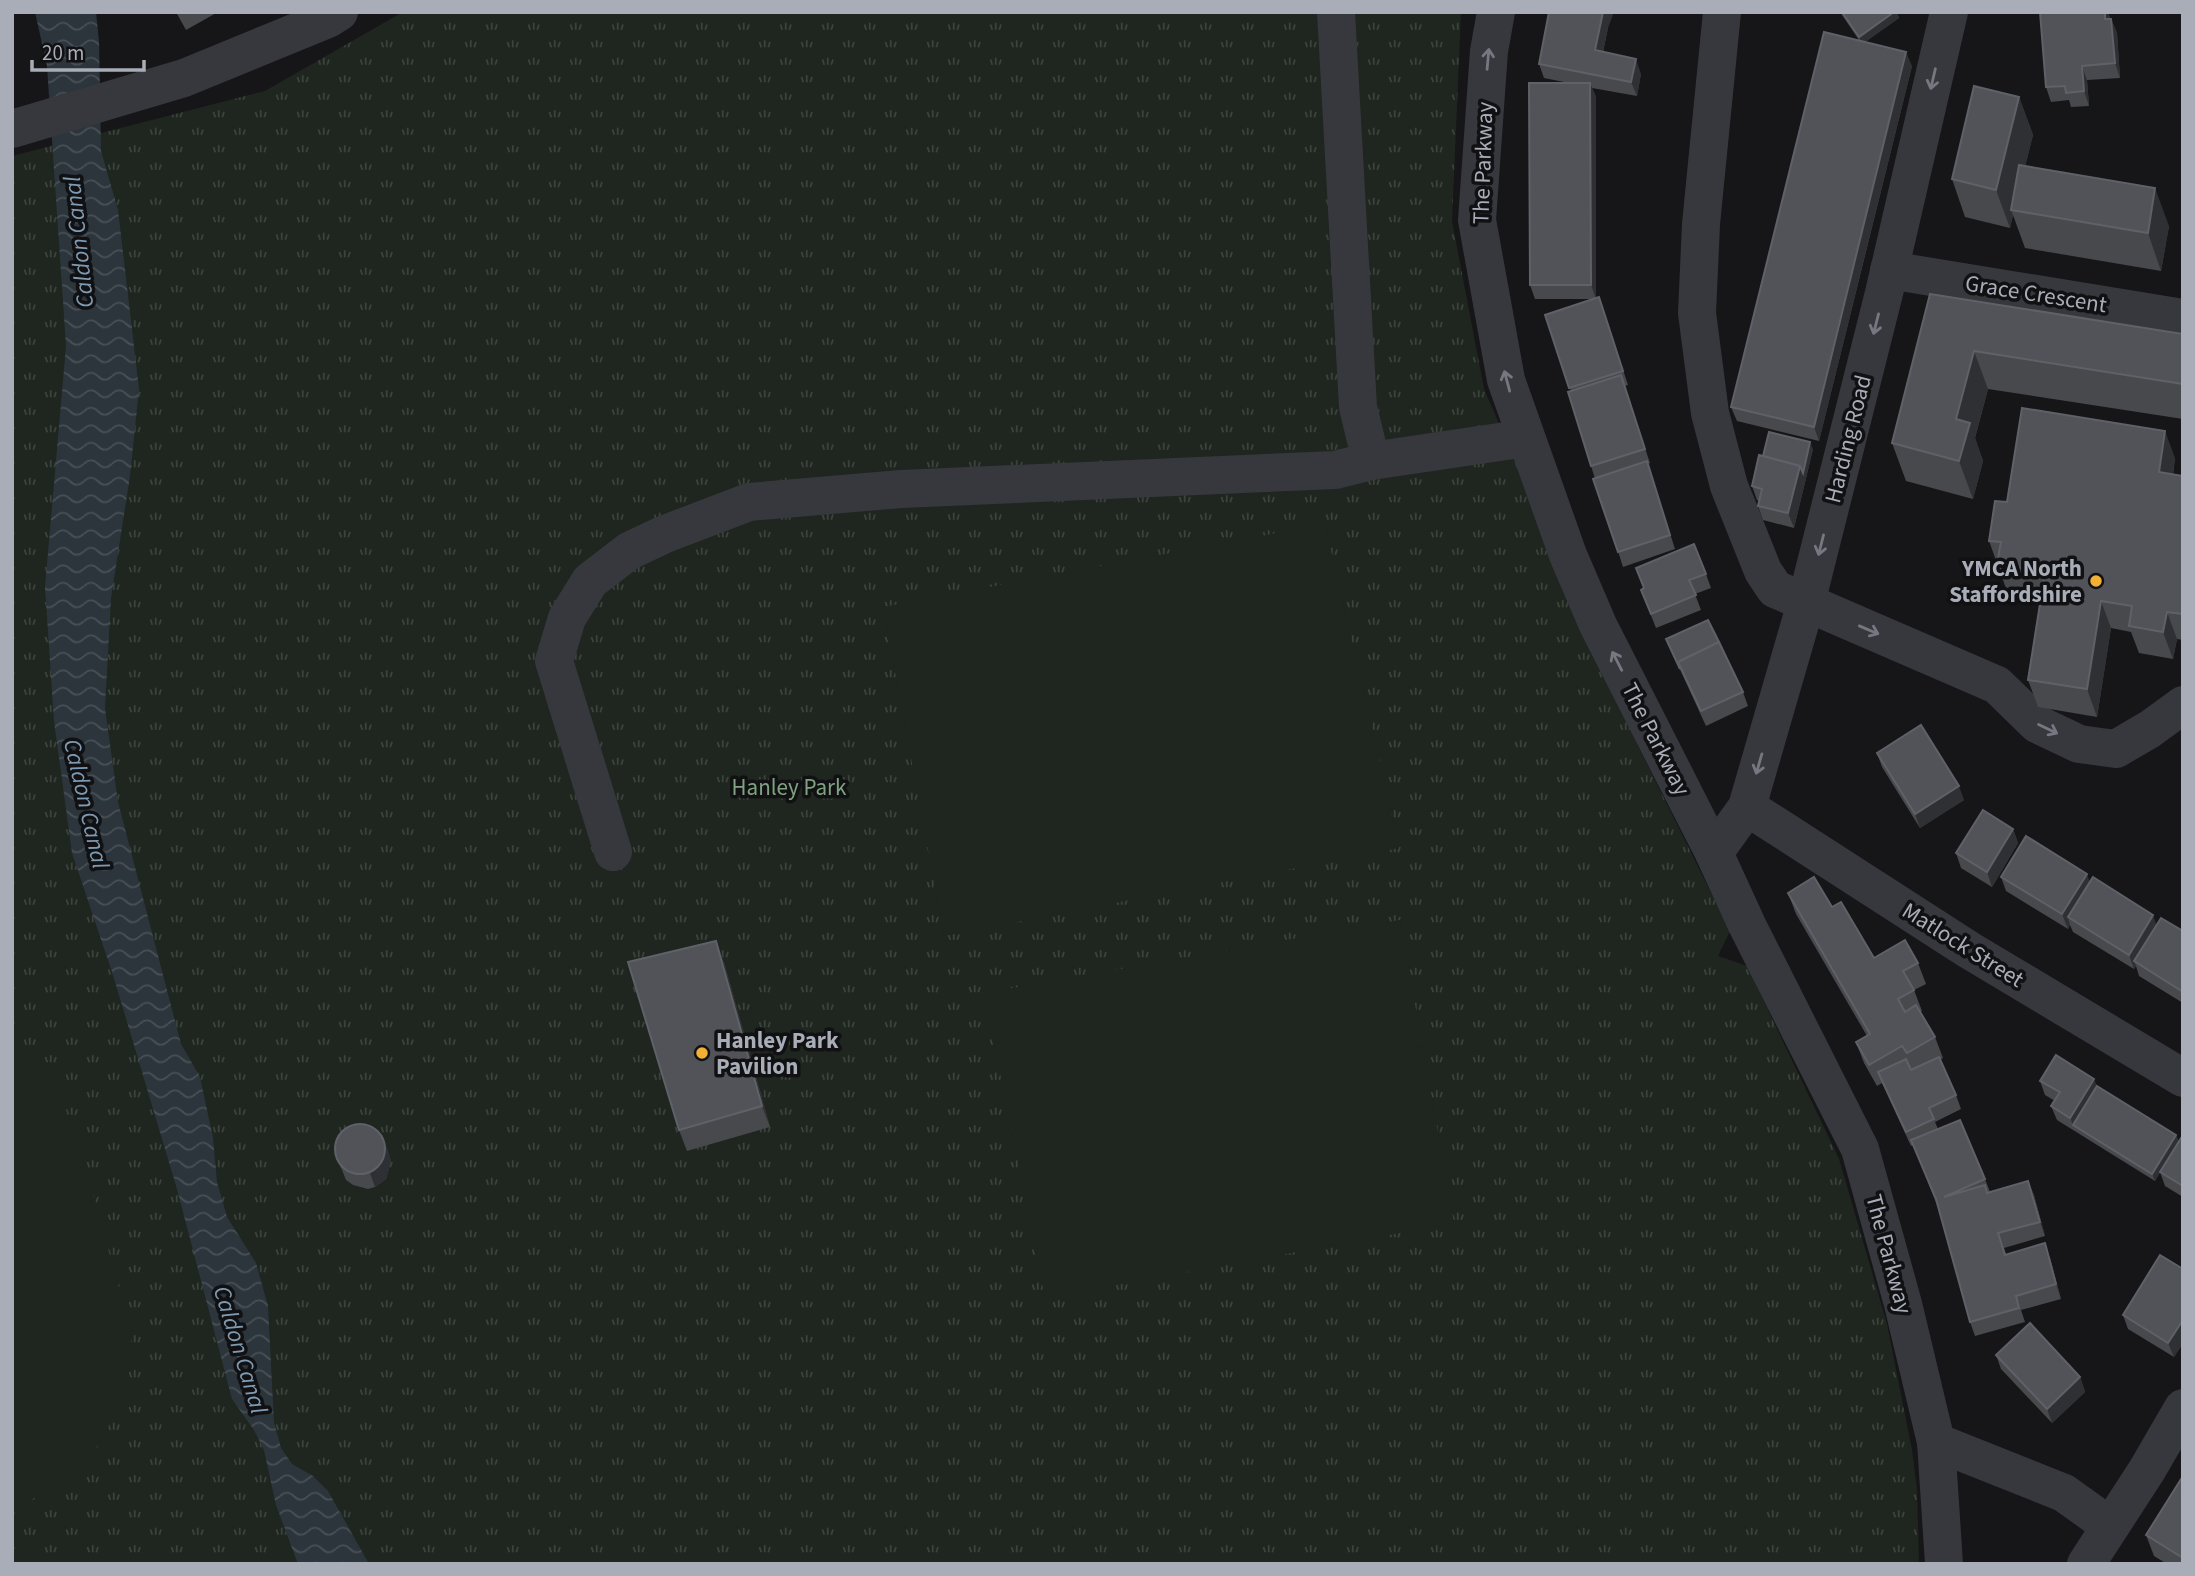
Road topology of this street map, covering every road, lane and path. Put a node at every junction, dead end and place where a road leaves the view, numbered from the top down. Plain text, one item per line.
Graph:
1 (339, 12) edge
2 (1336, 12) edge
3 (1496, 12) edge
4 (1722, 12) edge
5 (1949, 12) edge
6 (13, 129) edge
7 (1889, 270) junction
8 (2183, 317) edge
9 (1526, 438) junction
10 (1371, 461) junction
11 (1806, 603) junction
12 (2183, 705) edge
13 (1746, 807) junction
14 (612, 852) dead end
15 (1714, 853) junction
16 (2183, 1078) edge
17 (2183, 1408) edge
18 (1936, 1442) junction
19 (2110, 1526) junction
20 (1944, 1564) edge
21 (2086, 1564) edge

1 - 6 street
2 - 10 street
9 -> 3 street, The Parkway
4 - 11 street
5 -> 7 street, Harding Road
7 - 8 street, Grace Crescent
7 -> 11 street, Harding Road
9 - 10 street
15 -> 9 street, The Parkway
10 - 14 street
11 -> 12 street
11 -> 13 street, Harding Road
13 - 15 street, Harding Road
13 - 16 street, Matlock Street
15 - 18 street, The Parkway
17 - 19 street
18 - 19 street
18 - 20 street, The Parkway
19 - 21 street

